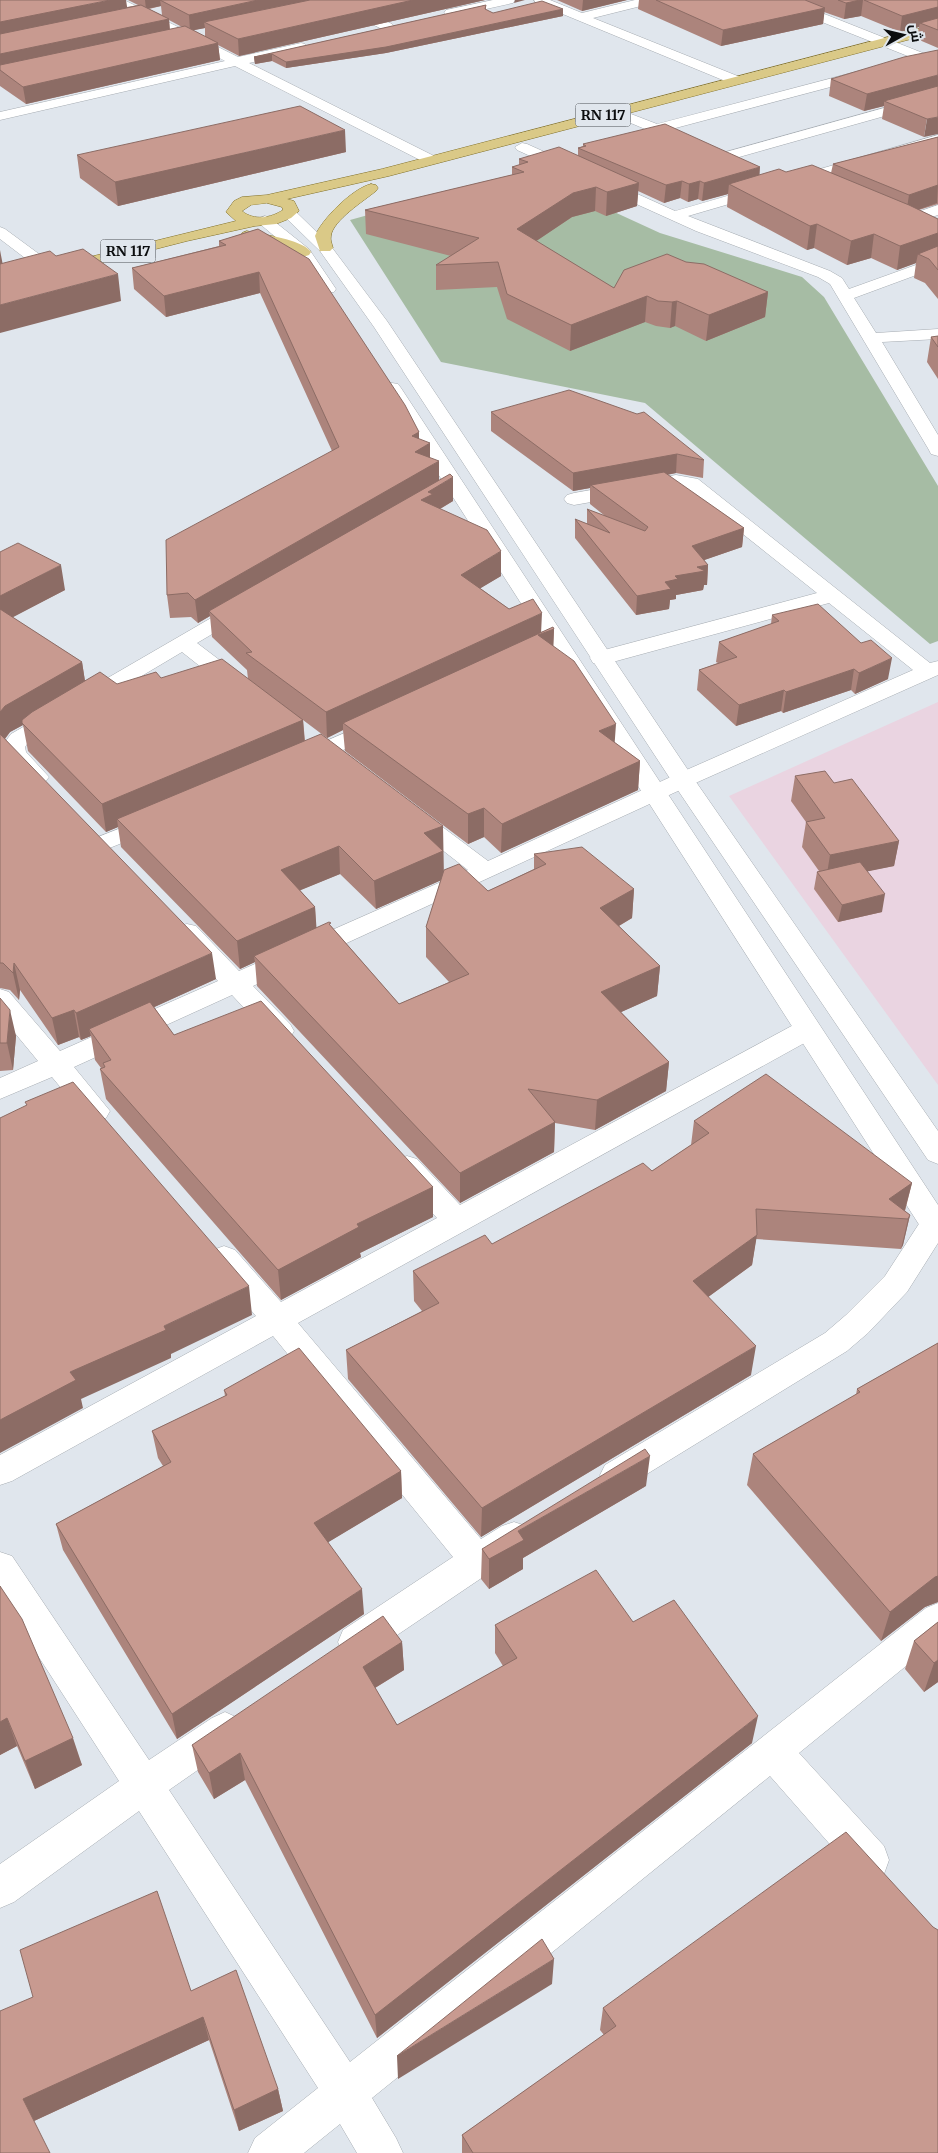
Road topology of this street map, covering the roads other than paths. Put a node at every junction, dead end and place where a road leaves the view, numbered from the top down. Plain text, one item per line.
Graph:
1 (115, 0) edge
2 (360, 0) edge
3 (649, 0) edge
4 (778, 0) edge
5 (544, 1) edge
6 (330, 4) edge
7 (517, 5) edge
8 (162, 11) edge
9 (145, 15) junction
10 (434, 17) edge
11 (581, 17) junction
12 (125, 19) edge
13 (449, 24) edge
14 (938, 28) edge
15 (369, 32) edge
16 (207, 33) edge
17 (188, 38) junction
18 (938, 38) edge
19 (169, 42) edge
20 (884, 42) junction
21 (901, 48) junction
22 (924, 58) junction
23 (234, 62) junction
24 (904, 63) edge
25 (938, 64) edge
26 (249, 69) junction
27 (876, 71) edge
28 (735, 80) junction
29 (764, 84) junction
30 (788, 93) junction
31 (938, 97) edge
32 (0, 116) edge
33 (631, 118) junction
34 (558, 126) junction
35 (655, 129) junction
36 (574, 133) junction
37 (938, 139) edge
38 (682, 141) edge
39 (522, 147) junction
40 (706, 152) edge
41 (720, 158) junction
42 (431, 160) junction
43 (736, 166) edge
44 (761, 178) edge
45 (804, 178) junction
46 (777, 186) junction
47 (821, 186) edge
48 (371, 188) junction
49 (336, 198) dead end
50 (267, 199) junction
51 (237, 205) junction
52 (938, 210) edge
53 (221, 211) dead end
54 (294, 211) junction
55 (883, 212) edge
56 (673, 216) junction
57 (195, 220) dead end
58 (261, 221) junction
59 (905, 221) junction
60 (921, 228) edge
61 (0, 232) edge
62 (186, 236) junction
63 (325, 248) junction
64 (303, 252) junction
65 (938, 262) edge
66 (47, 267) junction
67 (0, 274) edge
68 (0, 284) edge
69 (845, 296) junction
70 (341, 310) edge
71 (938, 334) edge
72 (871, 338) junction
73 (379, 368) edge
74 (938, 450) edge
75 (574, 498) dead end
76 (831, 596) junction
77 (259, 598) edge
78 (182, 642) junction
79 (601, 658) junction
80 (933, 669) edge
81 (253, 696) edge
82 (396, 717) edge
83 (280, 769) edge
84 (683, 780) junction
85 (656, 794) junction
86 (56, 796) edge
87 (394, 802) edge
88 (173, 814) edge
89 (102, 844) edge
90 (486, 871) junction
91 (170, 913) edge
92 (237, 983) junction
93 (0, 998) edge
94 (808, 1029) junction
95 (297, 1048) edge
96 (55, 1064) junction
97 (0, 1089) edge
98 (114, 1131) edge
99 (390, 1149) edge
100 (938, 1152) edge
101 (457, 1221) junction
102 (936, 1223) edge
103 (205, 1236) edge
104 (277, 1319) junction
105 (0, 1471) edge
106 (594, 1489) edge
107 (543, 1519) edge
108 (476, 1560) junction
109 (0, 1567) edge
110 (938, 1619) edge
111 (330, 1659) edge
112 (249, 1714) edge
113 (772, 1752) junction
114 (143, 1786) junction
115 (892, 1884) edge
116 (0, 1888) edge
117 (346, 2093) junction
118 (270, 2153) edge
119 (381, 2153) edge

1 - 9 street
2 - 6 street
3 - 11 street
4 - 20 street
5 - 7 street
5 - 11 street
6 - 15 street
7 - 10 street
7 - 13 street
8 - 9 street
9 - 12 street
9 - 17 street
11 - 28 street
14 - 20 main road, RN 117
16 - 17 street
17 - 19 street
17 - 23 street
18 - 21 main road, RN 117
20 - 21 street
20 - 28 main road, RN 117
21 - 22 street
21 - 29 main road, RN 117
22 - 24 street
22 - 25 street
23 - 26 street
23 - 26 street
23 - 32 street
26 - 42 street
27 - 30 street
28 - 34 main road, RN 117
29 - 30 street
29 - 33 main road, RN 117
30 - 35 street
31 - 41 street
33 - 35 street
33 - 36 main road, RN 117
34 - 36 main road
34 - 42 main road, RN 117
35 - 38 street
36 - 39 main road, RN 117
37 - 45 street
39 - 48 main road, RN 117
39 - 56 street
40 - 41 street
41 - 43 street
42 - 50 main road, RN 117
44 - 46 street
45 - 46 street
45 - 47 street
46 - 56 street
48 - 49 main road, RN 117
48 - 63 main road
50 - 51 main road
50 - 54 main road
51 - 53 main road
51 - 58 main road
52 - 59 street
54 - 58 main road
54 - 63 street
55 - 59 street
56 - 69 street
57 - 66 main road, RN 117
58 - 62 main road, RN 117
58 - 64 street
59 - 60 street
61 - 66 street
62 - 64 main road
62 - 66 main road, RN 117
63 - 79 street
64 - 70 street
65 - 69 street
66 - 67 main road, RN 117
66 - 68 main road, RN 117
69 - 72 street
71 - 72 street
72 - 74 street
73 - 85 street
75 - 76 street
76 - 79 street
76 - 80 street
77 - 78 street
78 - 81 street
78 - 86 street
79 - 84 street
80 - 84 street
82 - 83 street
84 - 85 street
84 - 100 street
85 - 90 street
85 - 94 street
87 - 90 street
88 - 89 street
90 - 92 street
91 - 92 street
92 - 95 street
92 - 96 street
93 - 96 street
94 - 101 street
94 - 102 street
96 - 97 street
96 - 98 street
99 - 101 street
101 - 104 street
102 - 106 street
103 - 104 street
104 - 105 street
104 - 108 street
107 - 108 street
108 - 111 street
109 - 114 street
110 - 113 street
112 - 114 street
113 - 115 street
113 - 117 street
114 - 116 street
114 - 117 street
117 - 118 street
117 - 119 street

